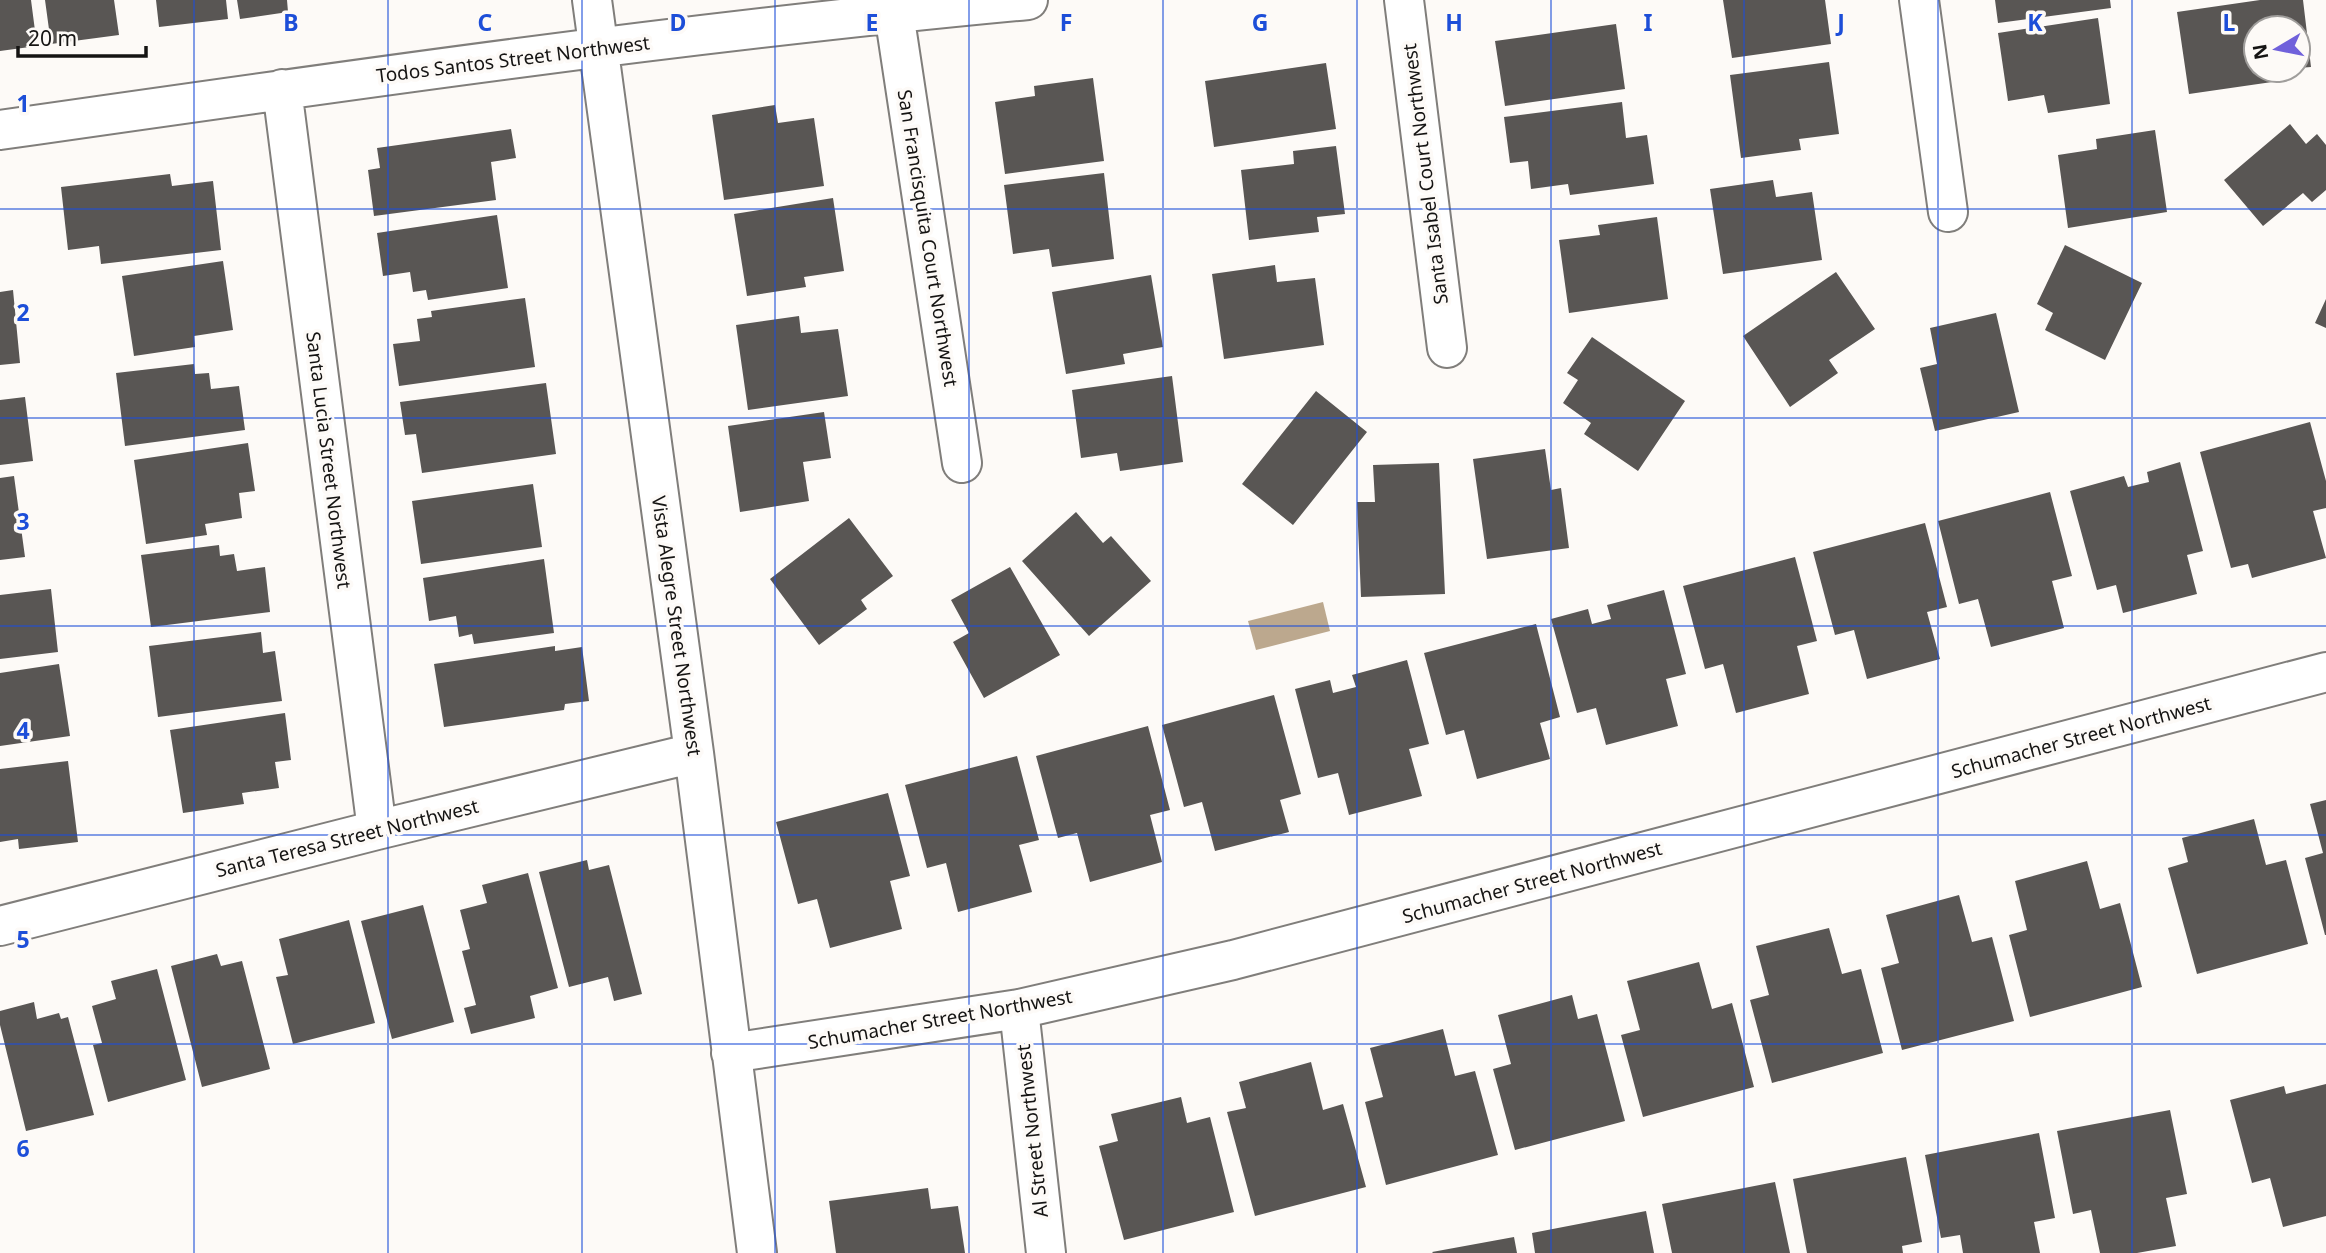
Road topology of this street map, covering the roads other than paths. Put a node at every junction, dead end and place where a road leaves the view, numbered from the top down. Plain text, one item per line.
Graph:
1 (592, 0) edge
2 (1028, 0) edge
3 (1404, 0) edge
4 (1919, 0) edge
5 (894, 13) junction
6 (599, 48) junction
7 (282, 89) junction
8 (0, 130) edge
9 (1948, 212) dead end
10 (1447, 348) dead end
11 (962, 463) dead end
12 (2326, 673) edge
13 (694, 753) junction
14 (377, 830) junction
15 (0, 926) edge
16 (1019, 1009) junction
17 (731, 1053) junction
18 (757, 1253) edge
19 (1046, 1253) edge

1 - 6 street, Vista Alegre Street Northwest
2 - 5 street, Todos Santos Street Northwest
3 - 10 street, Santa Isabel Court Northwest
4 - 9 street
5 - 6 street, Todos Santos Street Northwest
5 - 11 street, San Francisquita Court Northwest
6 - 7 street, Todos Santos Street Northwest
6 - 13 street, Vista Alegre Street Northwest
7 - 8 street, Todos Santos Street Northwest
7 - 14 street, Santa Lucia Street Northwest
12 - 16 street, Schumacher Street Northwest
13 - 14 street, Santa Teresa Street Northwest
13 - 17 street, Vista Alegre Street Northwest
14 - 15 street, Santa Teresa Street Northwest
16 - 17 street, Schumacher Street Northwest
16 - 19 street, Al Street Northwest
17 - 18 street, Vista Alegre Street Northwest

